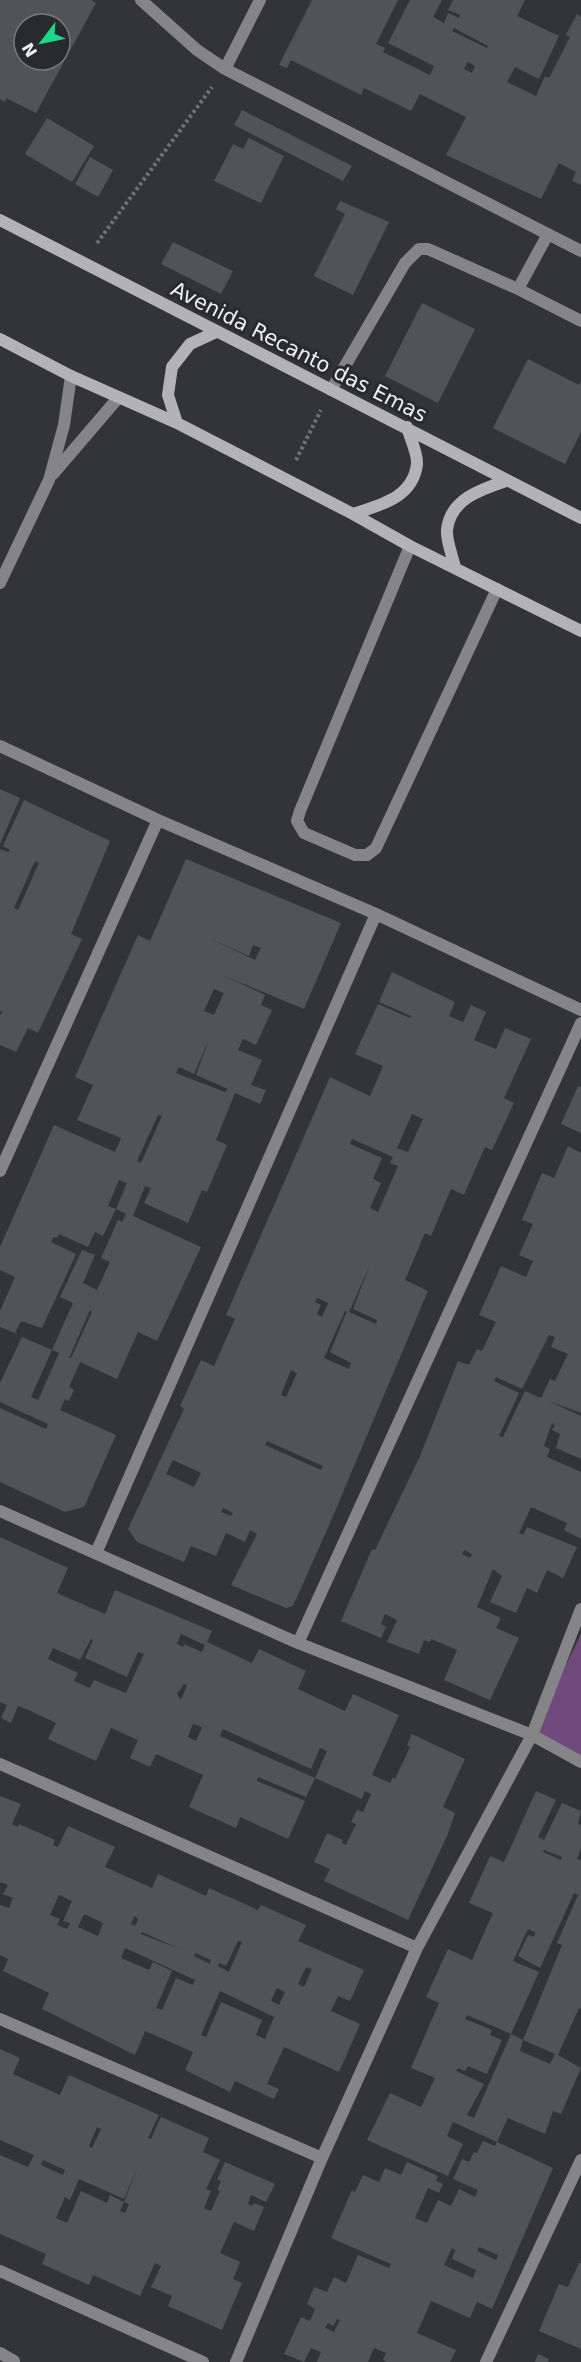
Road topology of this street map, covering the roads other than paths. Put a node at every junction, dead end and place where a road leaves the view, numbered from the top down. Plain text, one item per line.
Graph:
1 (141, 0) edge
2 (260, 0) edge
3 (225, 69) junction
4 (0, 220) edge
5 (548, 234) junction
6 (581, 251) edge
7 (518, 289) junction
8 (581, 321) edge
9 (216, 332) junction
10 (0, 339) edge
11 (71, 376) junction
12 (331, 390) junction
13 (118, 398) junction
14 (177, 423) junction
15 (407, 428) junction
16 (49, 480) junction
17 (506, 481) junction
18 (353, 514) junction
19 (581, 518) edge
20 (410, 546) junction
21 (455, 568) junction
22 (0, 583) edge
23 (497, 589) junction
24 (581, 632) edge
25 (0, 746) edge
26 (158, 820) junction
27 (376, 914) junction
28 (581, 1010) edge
29 (581, 1023) edge
30 (0, 1171) edge
31 (0, 1511) edge
32 (96, 1553) junction
33 (581, 1609) edge
34 (298, 1643) junction
35 (532, 1736) junction
36 (581, 1762) edge
37 (0, 1764) edge
38 (417, 1948) junction
39 (0, 2019) edge
40 (322, 2158) junction
41 (581, 2160) edge
42 (0, 2271) edge
43 (0, 2353) edge
44 (14, 2361) edge
45 (203, 2362) edge
46 (236, 2362) edge
47 (486, 2362) edge

1 - 3 street
2 - 3 street
3 - 5 street
4 - 9 main road, Avenida Recanto das Emas
5 - 6 street
5 - 7 street
7 - 8 street
7 - 12 street
9 - 12 main road, Avenida Recanto das Emas
9 - 14 main road
10 - 11 main road
11 - 13 main road
11 - 16 street
12 - 15 main road, Avenida Recanto das Emas
13 - 14 main road
13 - 16 street
14 - 18 main road
15 - 17 main road, Avenida Recanto das Emas
15 - 18 main road
16 - 22 street
17 - 19 main road, Avenida Recanto das Emas
17 - 21 main road
18 - 20 main road
20 - 21 main road
20 - 23 street
21 - 23 main road
23 - 24 main road
25 - 26 street
26 - 27 street
26 - 30 street
27 - 28 street
27 - 32 street
29 - 34 street
31 - 32 street
32 - 34 street
33 - 35 street
34 - 35 street
35 - 36 street
35 - 38 street
37 - 38 street
38 - 40 street
39 - 40 street
40 - 46 street
41 - 47 street
42 - 45 street
43 - 44 street

